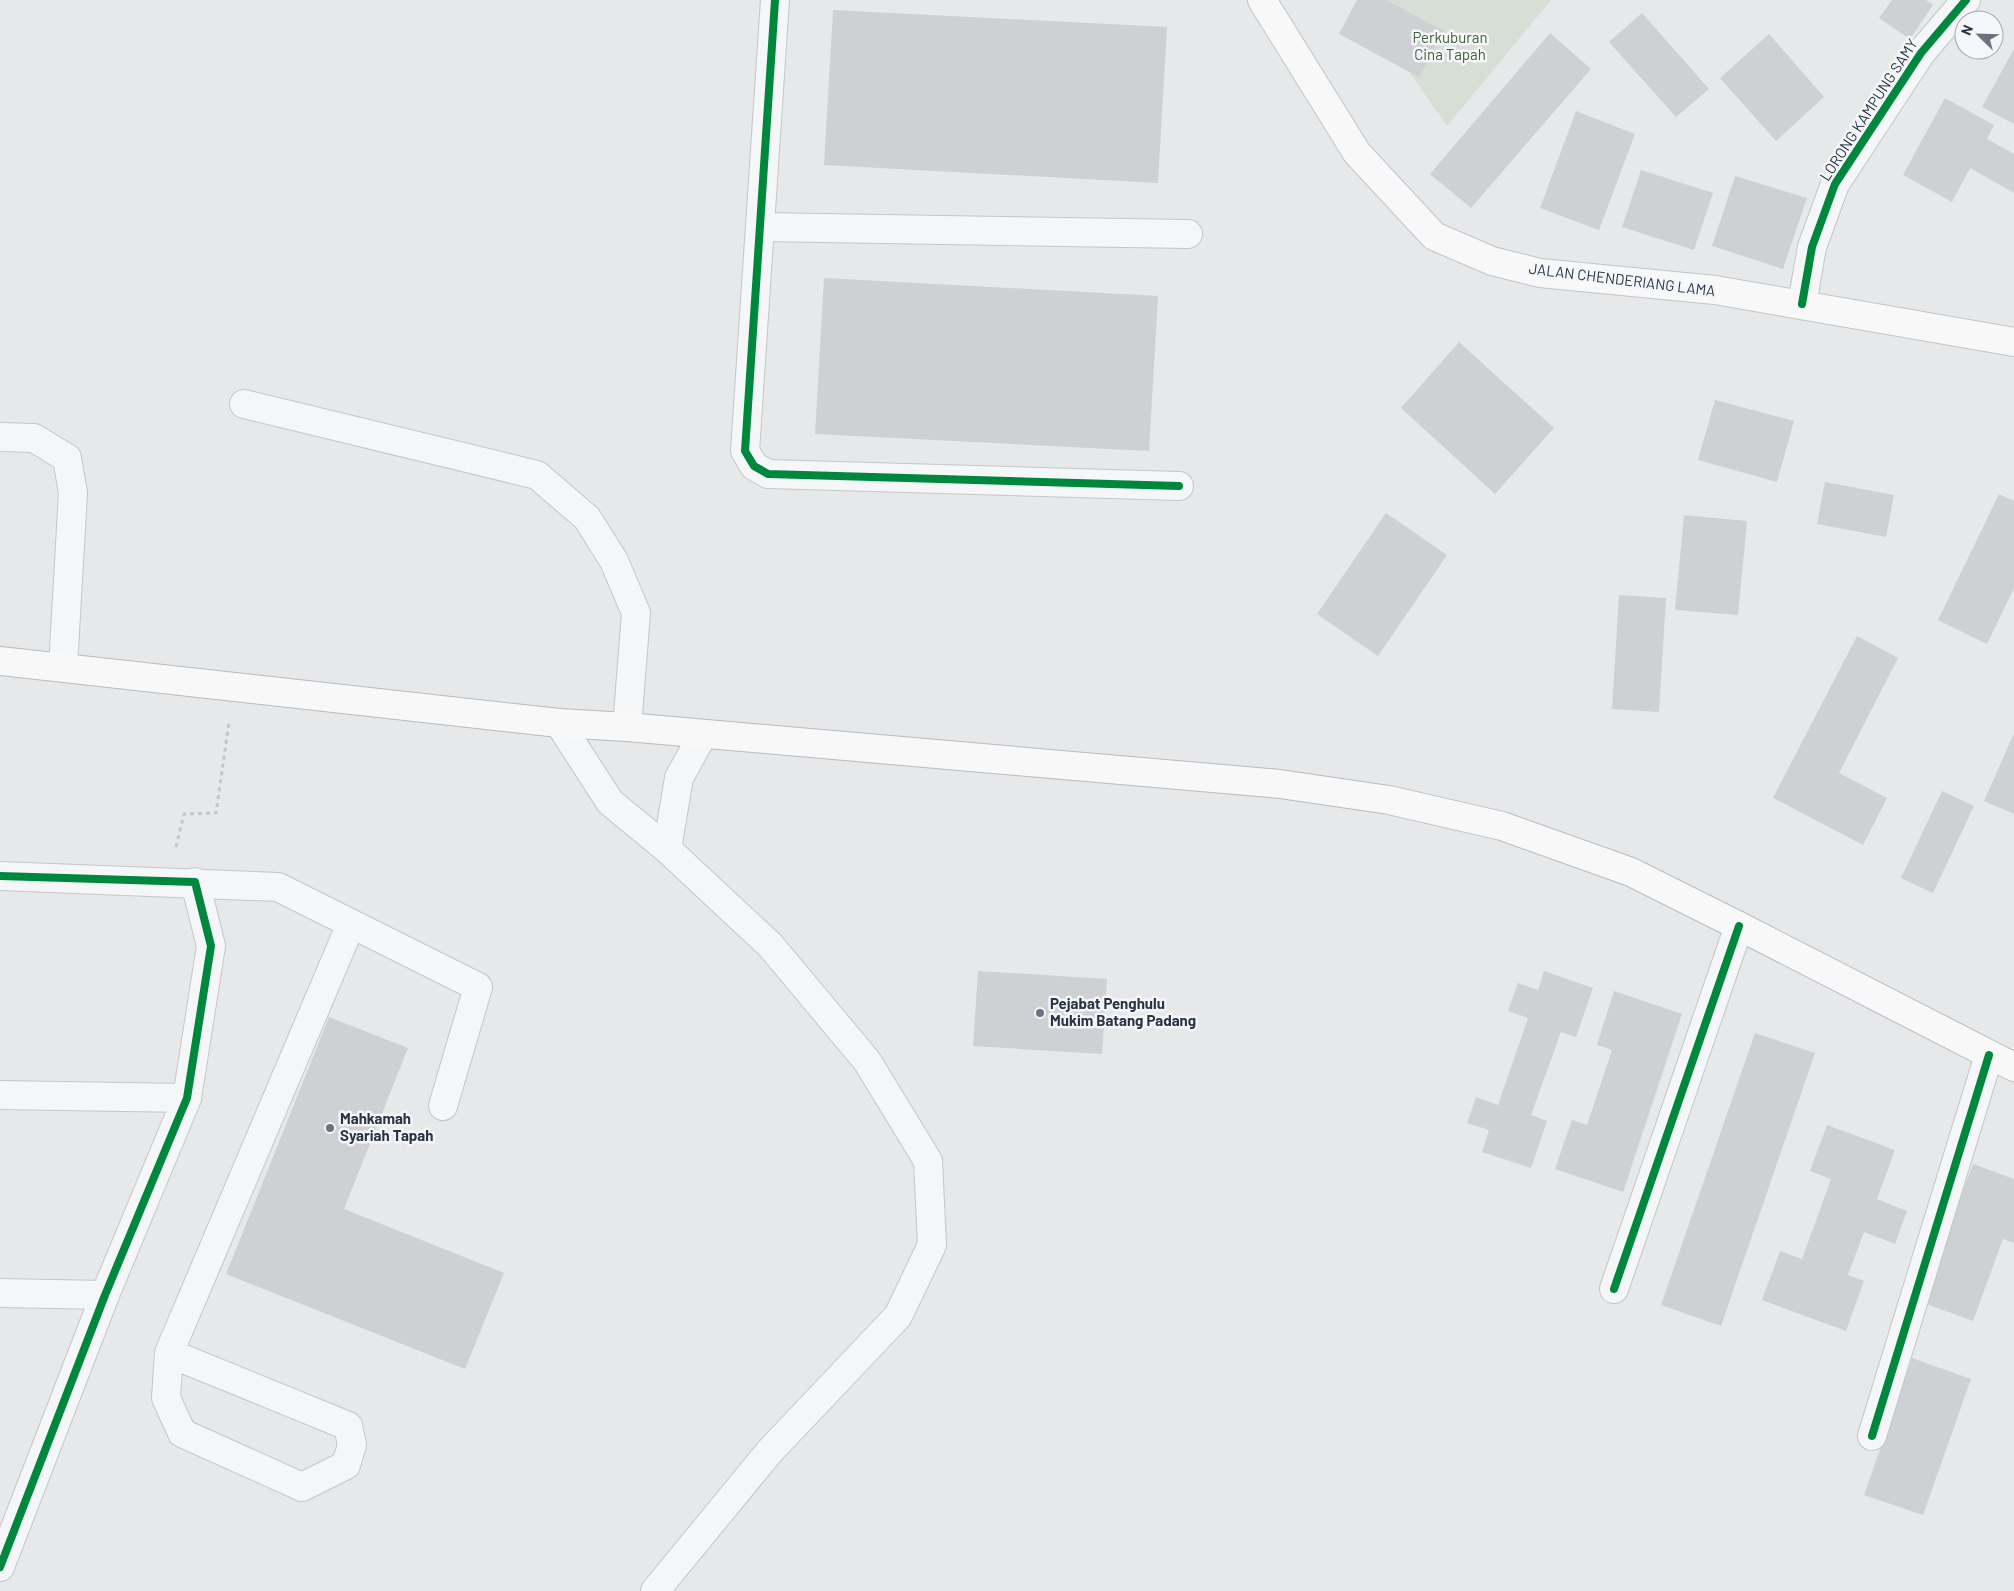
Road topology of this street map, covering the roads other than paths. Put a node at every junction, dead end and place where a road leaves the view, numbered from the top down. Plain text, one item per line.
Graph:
1 (775, 0) edge
2 (1262, 0) edge
3 (1966, 0) edge
4 (760, 227) junction
5 (1188, 234) dead end
6 (1802, 304) junction
7 (2014, 342) edge
8 (244, 404) dead end
9 (0, 437) edge
10 (1179, 486) dead end
11 (0, 661) edge
12 (63, 667) junction
13 (559, 723) junction
14 (627, 727) junction
15 (703, 734) junction
16 (666, 849) junction
17 (0, 876) edge
18 (196, 882) junction
19 (351, 924) junction
20 (1740, 926) junction
21 (1989, 1054) junction
22 (2014, 1067) edge
23 (0, 1095) edge
24 (186, 1098) junction
25 (443, 1106) dead end
26 (1614, 1289) dead end
27 (0, 1293) edge
28 (105, 1296) junction
29 (169, 1353) junction
30 (1872, 1436) dead end
31 (0, 1567) edge
32 (655, 1591) edge

1 - 4 street
2 - 6 main road, JALAN CHENDERIANG LAMA
3 - 6 street, LORONG KAMPUNG SAMY
4 - 5 street
4 - 10 street
6 - 7 main road, JALAN CHENDERIANG LAMA
8 - 14 street
9 - 12 street
11 - 12 main road
12 - 13 main road
13 - 14 main road
13 - 16 street
14 - 15 main road
15 - 16 street
15 - 20 main road
16 - 32 street
17 - 18 street
18 - 19 street
18 - 24 street
19 - 25 street
19 - 29 street
20 - 21 main road
20 - 26 street
21 - 22 main road
21 - 30 street
23 - 24 street
24 - 28 street
27 - 28 street
28 - 31 street
29 - 29 street

